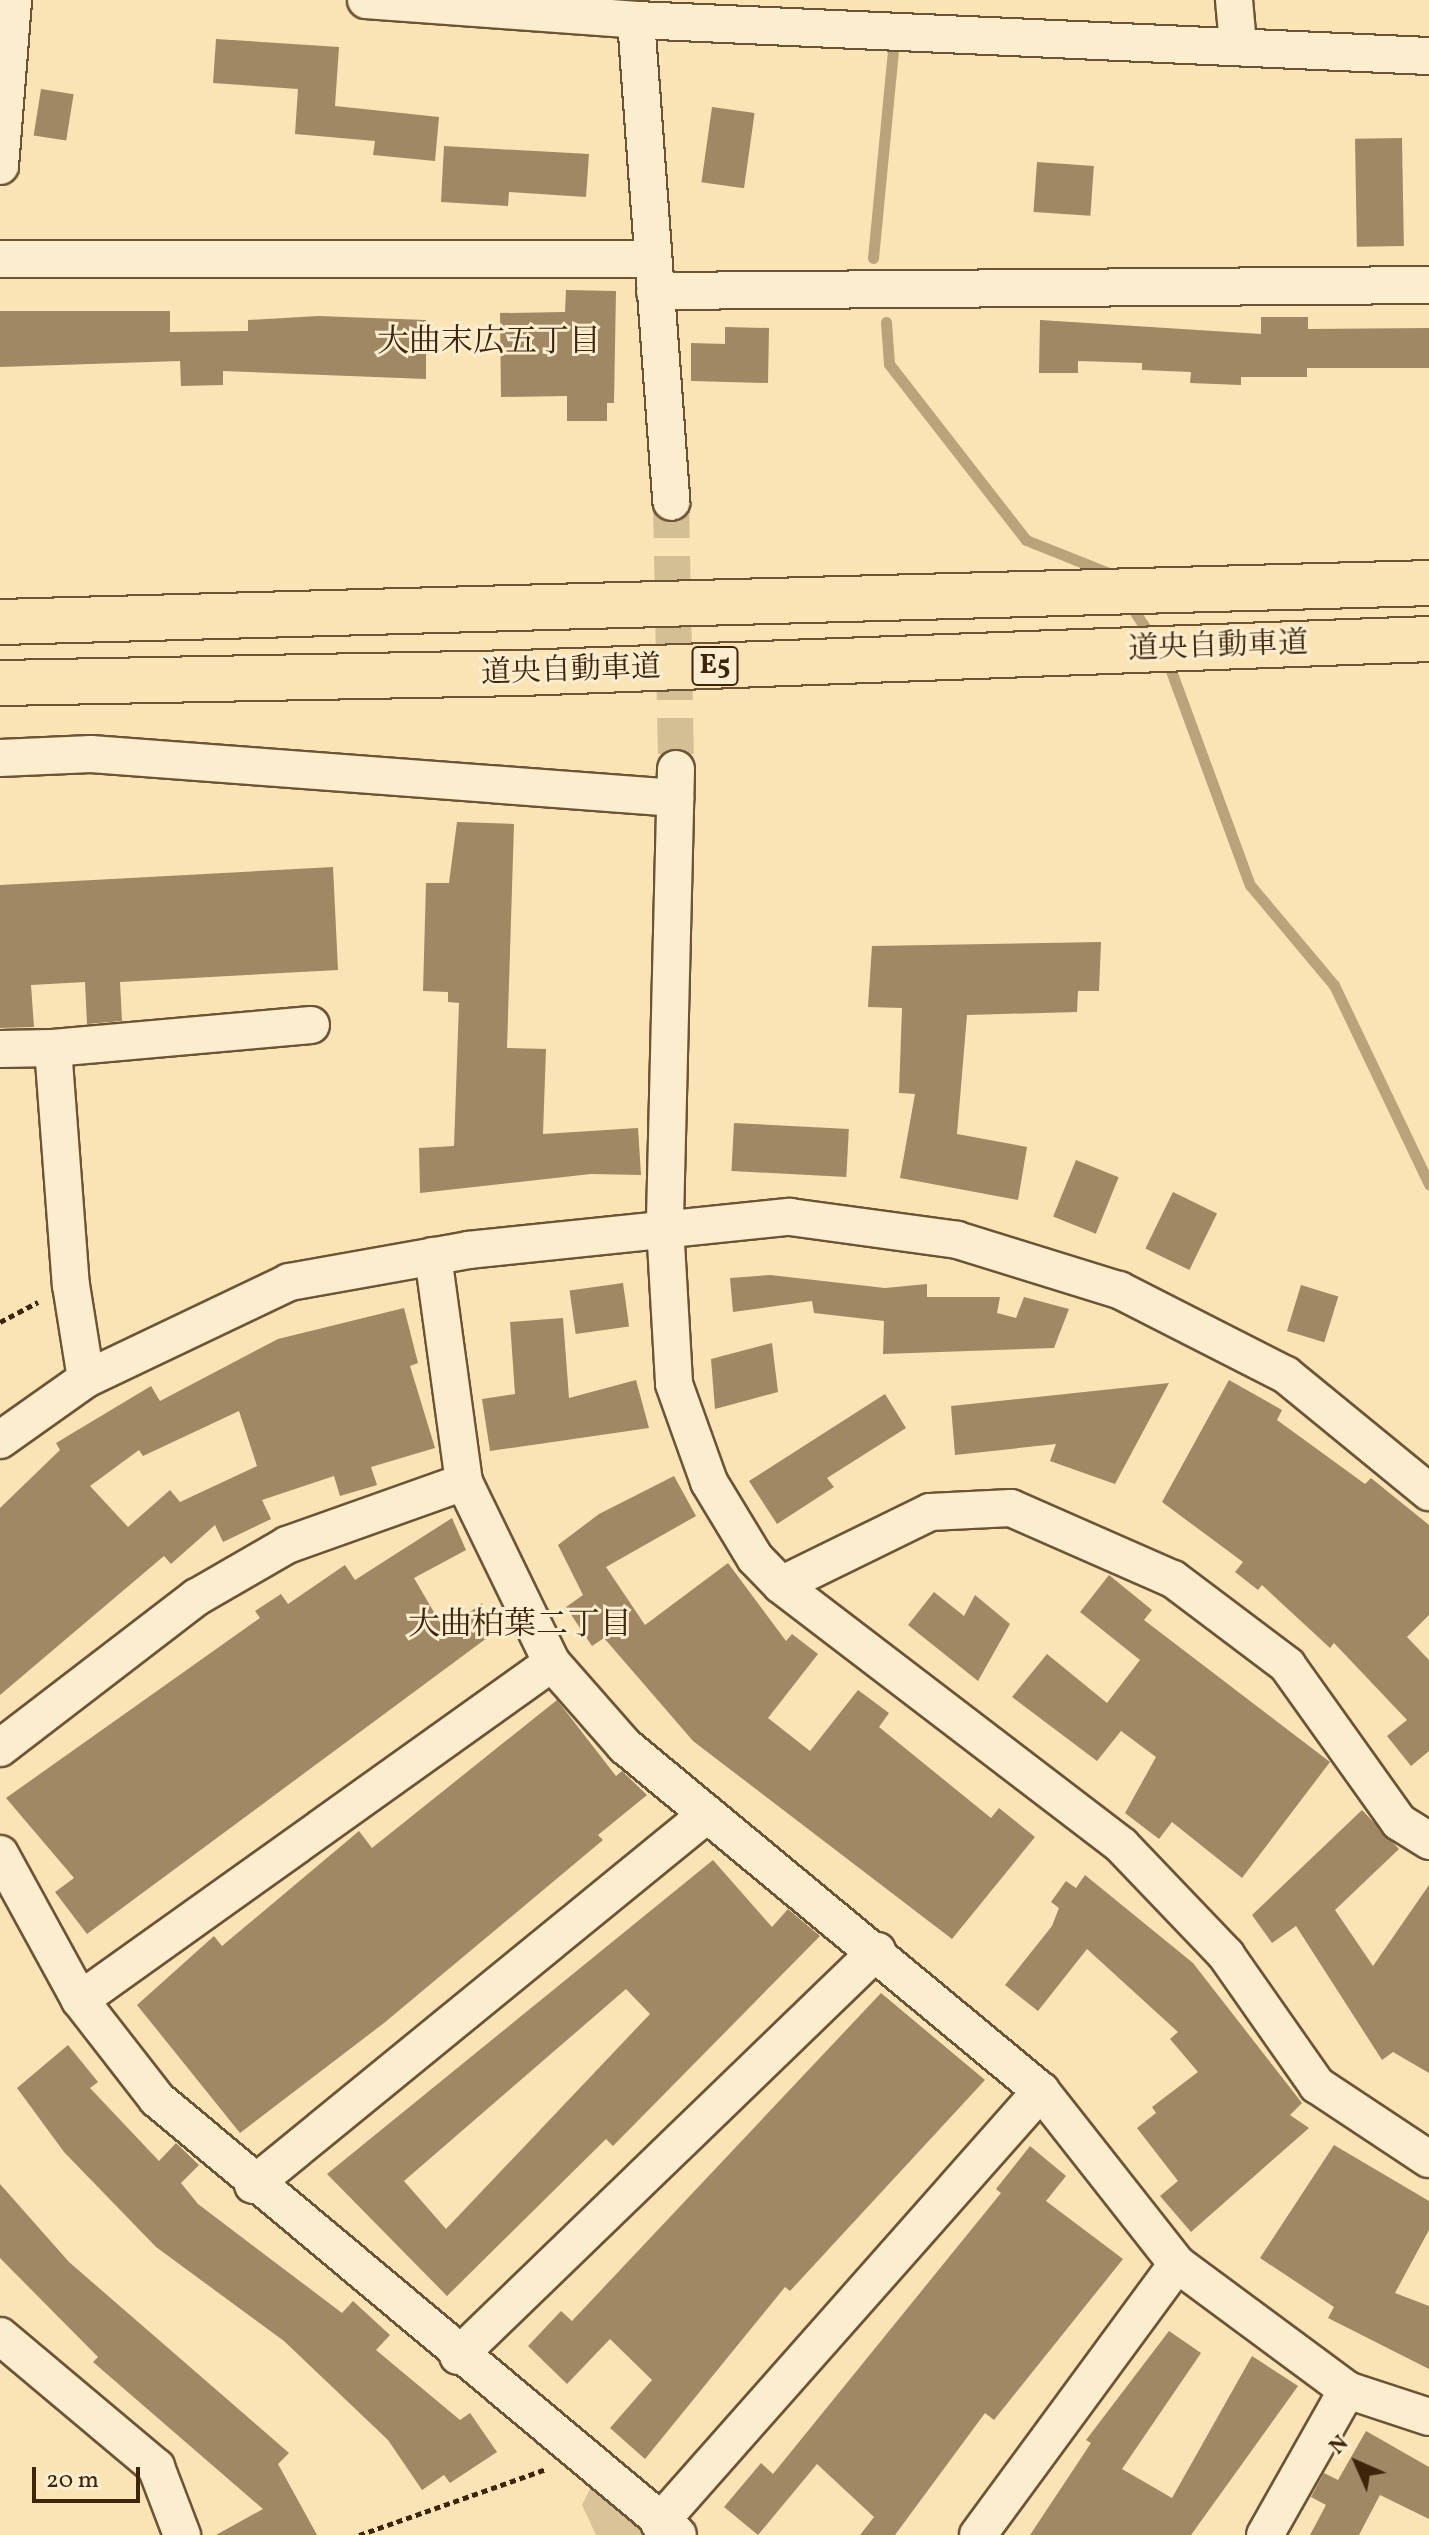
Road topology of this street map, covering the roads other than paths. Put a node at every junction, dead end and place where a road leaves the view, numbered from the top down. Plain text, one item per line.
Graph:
1 (13, 0) edge
2 (366, 0) edge
3 (1234, 0) edge
4 (636, 20) junction
5 (1238, 44) junction
6 (1429, 56) edge
7 (0, 166) edge
8 (0, 259) edge
9 (654, 275) junction
10 (1429, 285) edge
11 (671, 502) tunnel mouth
12 (1429, 583) edge
13 (0, 622) edge
14 (1429, 639) edge
15 (0, 683) edge
16 (0, 758) edge
17 (311, 1025) dead end
18 (53, 1048) junction
19 (0, 1049) edge
20 (665, 1226) junction
21 (433, 1256) junction
22 (86, 1379) junction
23 (0, 1440) edge
24 (464, 1482) junction
25 (1429, 1492) edge
26 (781, 1585) junction
27 (552, 1663) junction
28 (0, 1748) edge
29 (706, 1815) junction
30 (1429, 1841) edge
31 (0, 1854) edge
32 (877, 1951) junction
33 (80, 2000) junction
34 (1041, 2091) junction
35 (1429, 2159) edge
36 (253, 2185) junction
37 (1177, 2264) junction
38 (0, 2336) edge
39 (458, 2356) junction
40 (1347, 2390) junction
41 (1429, 2417) edge
42 (668, 2529) edge
43 (182, 2535) edge
44 (978, 2535) edge
45 (1265, 2535) edge

1 - 7 street
2 - 4 street
3 - 5 street
4 - 5 street
4 - 9 street
5 - 6 street
8 - 9 street
9 - 10 street
9 - 11 street
12 - 13 highway, 道央自動車道 / E5
14 - 15 highway, 道央自動車道 / E5
16 - 20 street
17 - 18 street
18 - 19 street
18 - 22 street
20 - 21 street
20 - 25 street
20 - 26 street
21 - 22 street
21 - 24 street
22 - 23 street
24 - 27 street
24 - 28 street
26 - 30 street
26 - 35 street
27 - 29 street
27 - 33 street
29 - 32 street
29 - 36 street
31 - 33 street
32 - 34 street
32 - 39 street
33 - 36 street
34 - 37 street
34 - 42 street
36 - 39 street
37 - 40 street
37 - 44 street
38 - 43 street
39 - 42 street
40 - 41 street
40 - 45 street

